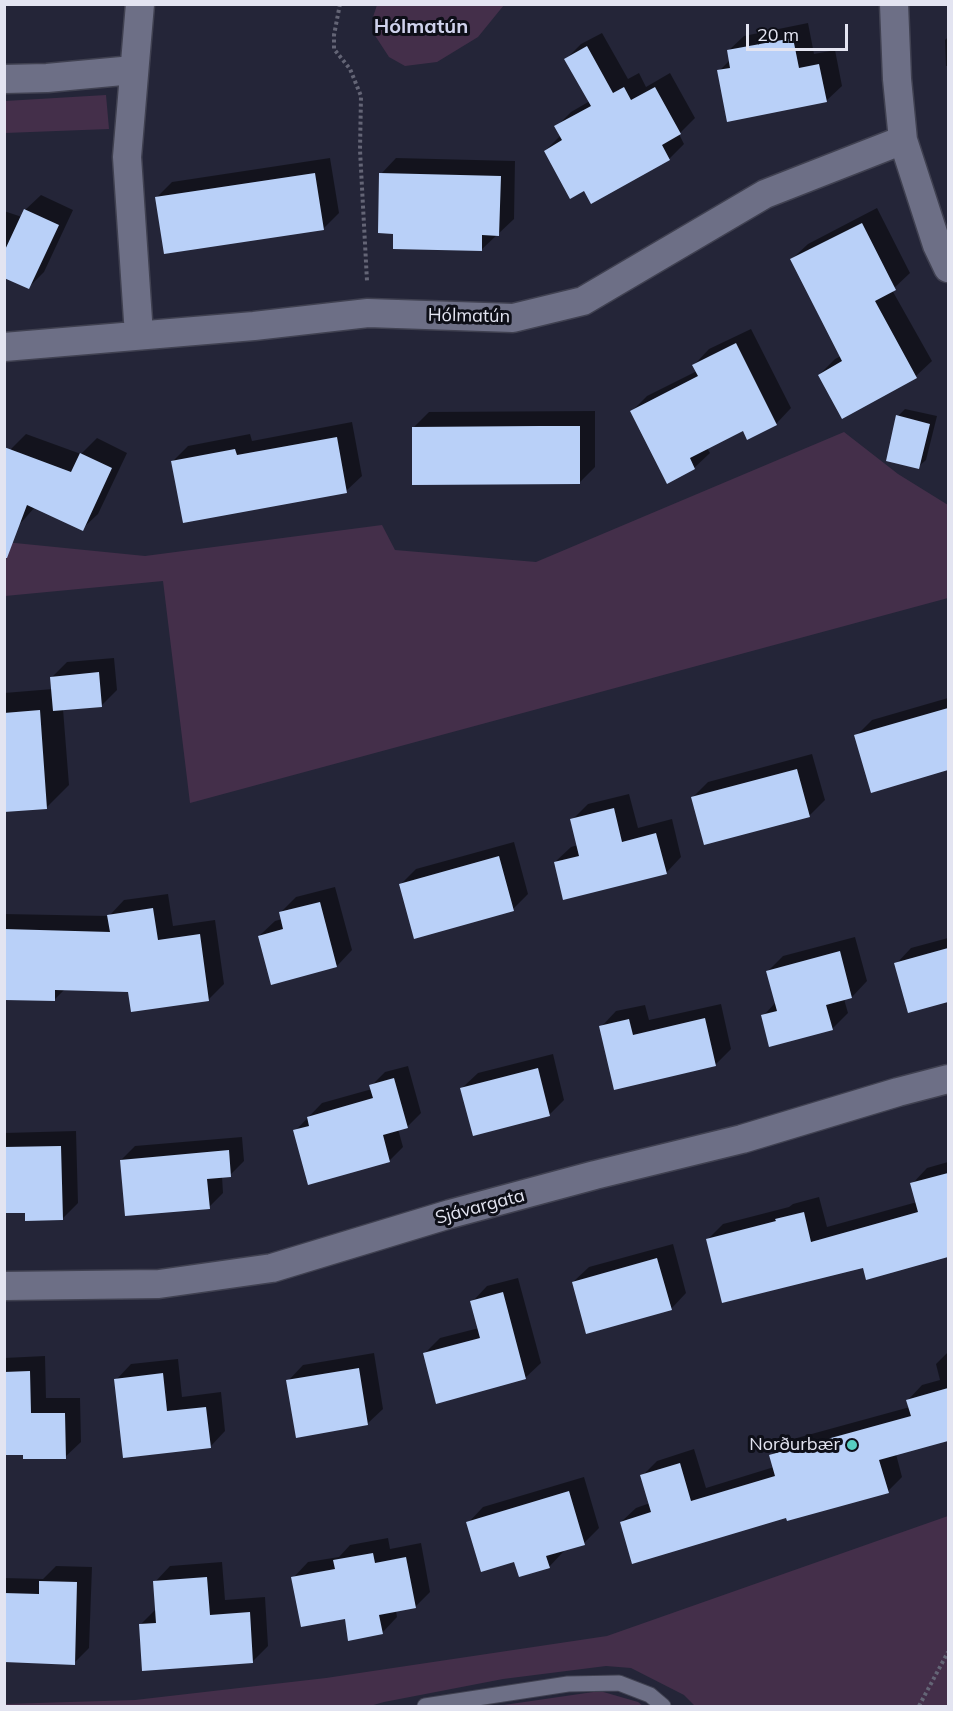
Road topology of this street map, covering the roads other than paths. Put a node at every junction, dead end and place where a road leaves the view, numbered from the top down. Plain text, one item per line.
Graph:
1 (140, 4) edge
2 (894, 4) edge
3 (133, 70) junction
4 (4, 79) edge
5 (903, 140) junction
6 (948, 268) edge
7 (139, 335) junction
8 (4, 347) edge
9 (948, 1079) edge
10 (4, 1286) edge
11 (425, 1707) edge
12 (663, 1707) edge

1 - 3 street
2 - 5 street
3 - 4 street
3 - 7 street
5 - 6 street
5 - 7 street, Hólmatún
7 - 8 street, Hólmatún
9 - 10 street, Sjávargata
11 - 12 lane

